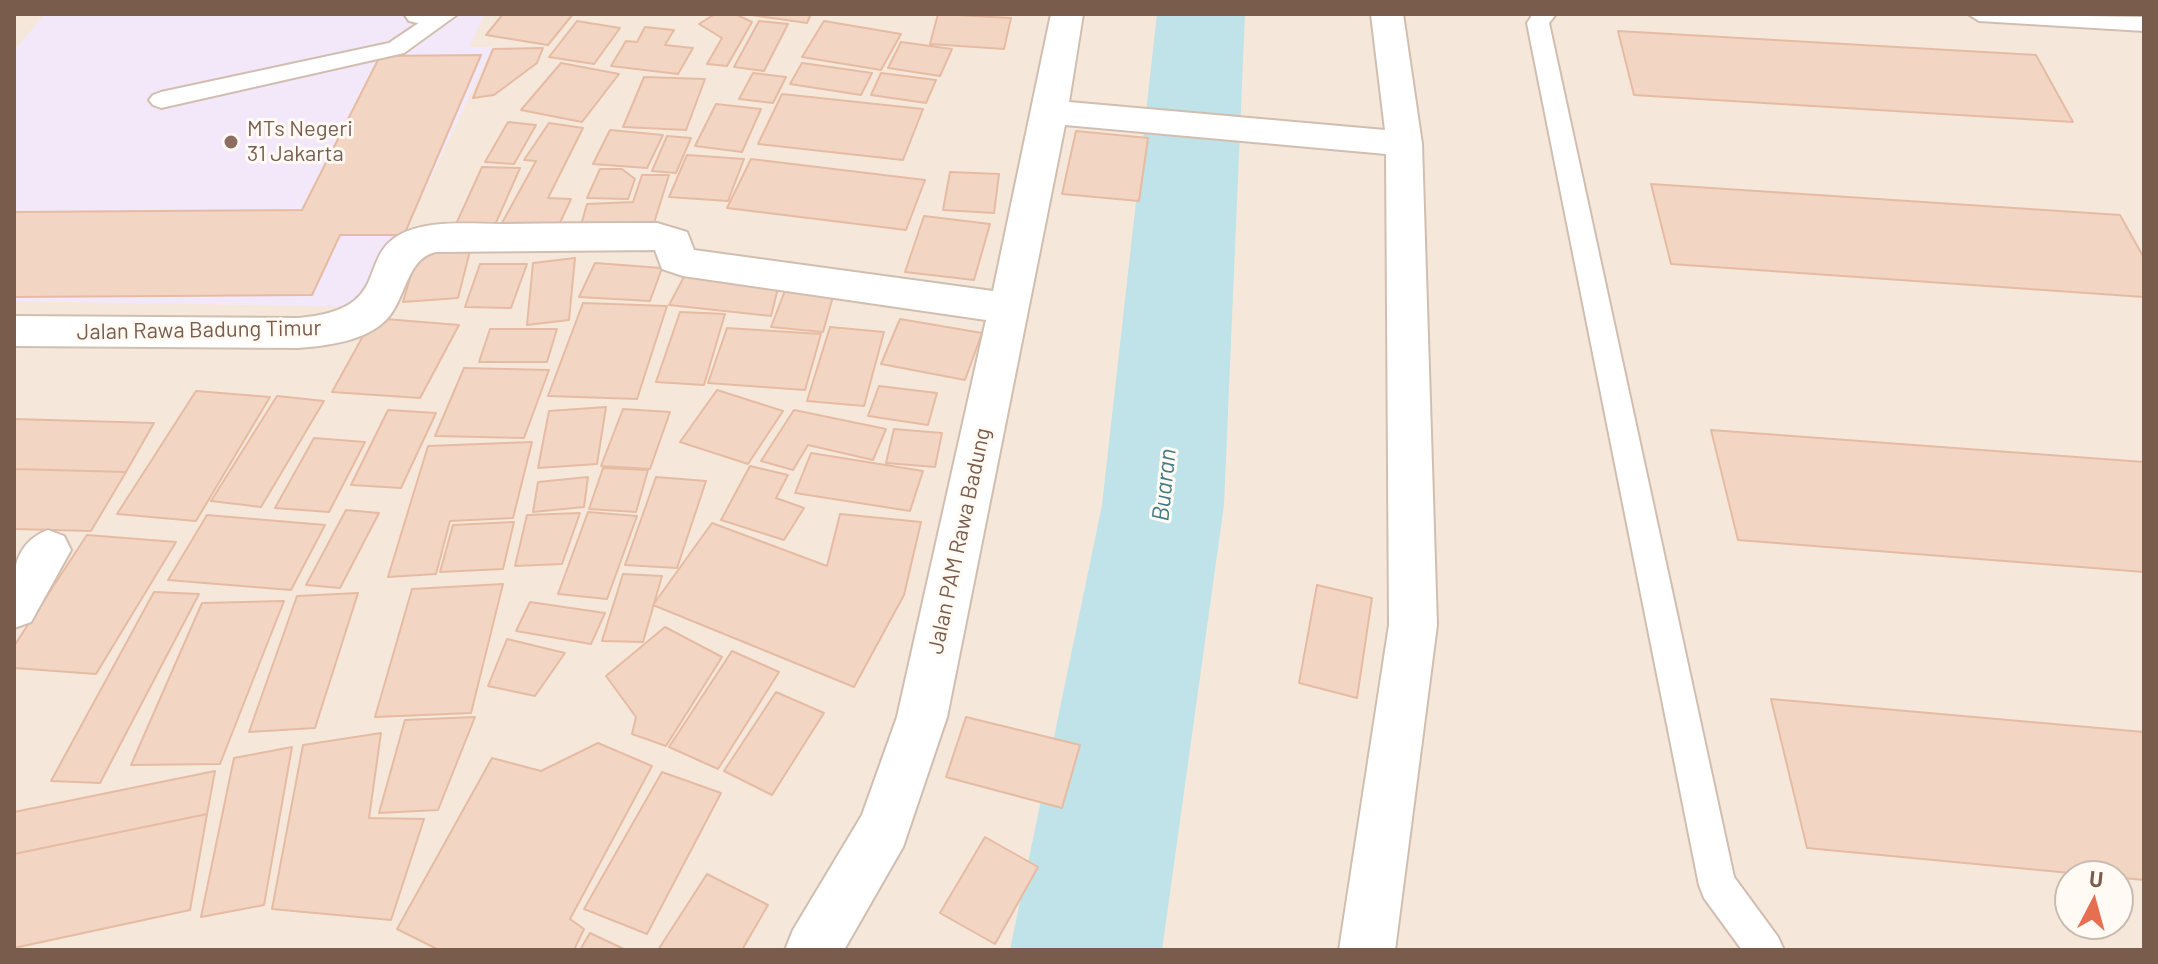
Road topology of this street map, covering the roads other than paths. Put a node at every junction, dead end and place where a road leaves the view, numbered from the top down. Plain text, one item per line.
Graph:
1 (447, 14) edge
2 (1067, 14) edge
3 (1387, 14) edge
4 (1545, 14) edge
5 (1979, 14) edge
6 (2144, 24) edge
7 (161, 100) dead end
8 (1063, 113) junction
9 (1392, 143) junction
10 (1008, 308) junction
11 (14, 331) edge
12 (48, 550) dead end
13 (14, 607) edge
14 (813, 950) edge
15 (1367, 950) edge
16 (1765, 950) edge

1 - 7 lane
2 - 8 street, Jalan PAM Rawa Badung
3 - 9 street
4 - 16 lane
5 - 6 lane
8 - 9 street
8 - 10 street, Jalan PAM Rawa Badung
9 - 15 street
10 - 11 street, Jalan Rawa Badung Timur
10 - 14 street, Jalan PAM Rawa Badung
12 - 13 street

